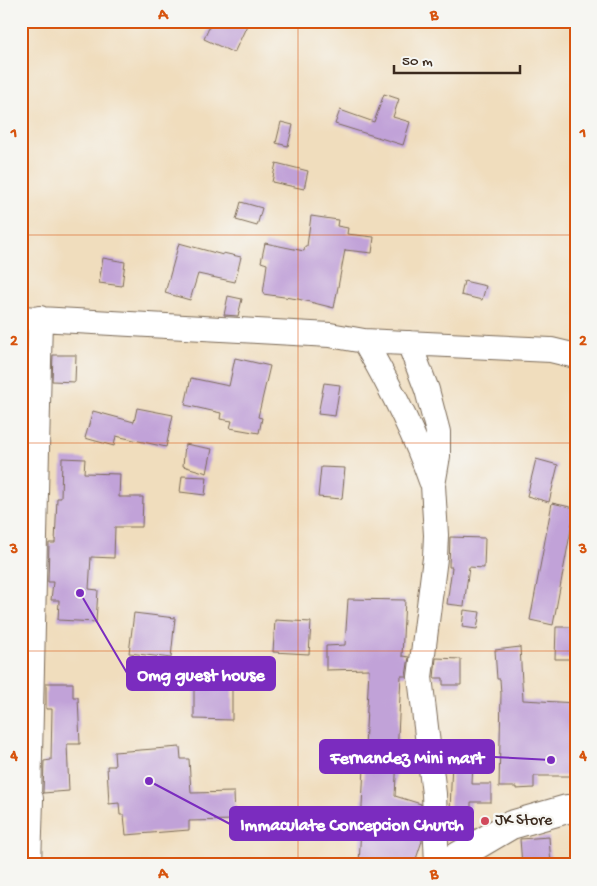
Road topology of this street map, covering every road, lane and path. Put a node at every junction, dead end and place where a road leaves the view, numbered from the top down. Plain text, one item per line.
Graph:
1 (31, 318) edge
2 (364, 341) junction
3 (409, 343) junction
4 (576, 356) edge
5 (433, 486) junction
6 (25, 799) edge
7 (576, 809) edge
8 (28, 865) edge
9 (438, 865) edge
10 (443, 865) edge

1 - 2 street
1 - 6 street
2 - 3 street
2 - 5 street
3 - 4 street
3 - 5 street
5 - 9 street
6 - 8 main road
7 - 10 main road

